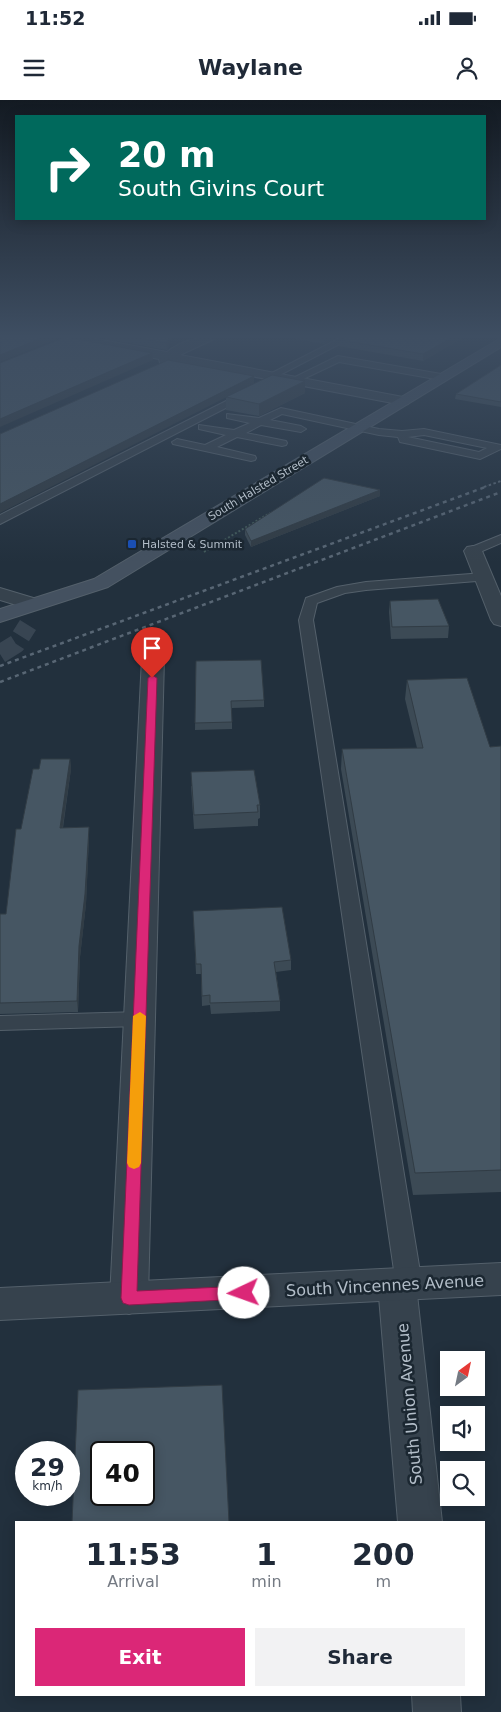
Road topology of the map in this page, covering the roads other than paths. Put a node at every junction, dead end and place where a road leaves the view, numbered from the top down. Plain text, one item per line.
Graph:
1 (209, 412) edge
2 (278, 412) edge
3 (286, 412) edge
4 (384, 412) edge
5 (232, 416) edge
6 (260, 421) junction
7 (203, 427) dead end
8 (358, 428) junction
9 (301, 429) dead end
10 (235, 434) junction
11 (402, 434) junction
12 (177, 442) dead end
13 (282, 443) dead end
14 (205, 448) junction
15 (251, 458) dead end
16 (0, 520) edge
17 (501, 539) edge
18 (473, 551) joint
19 (484, 577) junction
20 (0, 594) edge
21 (33, 604) junction
22 (0, 616) tunnel mouth
23 (501, 620) edge
24 (28, 625) tunnel mouth
25 (0, 632) tunnel mouth
26 (153, 658) dead end
27 (140, 1019) junction
28 (0, 1024) edge
29 (501, 1279) edge
30 (403, 1284) junction
31 (129, 1298) junction
32 (0, 1304) edge
33 (420, 1521) edge
34 (436, 1696) edge
35 (438, 1712) edge

1 - 16 lane
2 - 6 lane
3 - 8 lane
4 - 8 main road, South Halsted Street
5 - 6 lane
6 - 9 lane
6 - 10 lane
7 - 10 lane
8 - 11 lane
8 - 21 main road, South Halsted Street
10 - 13 lane
10 - 14 lane
11 - 11 lane
12 - 14 lane
14 - 15 lane
17 - 18 lane
18 - 19 street
19 - 23 street
19 - 30 lane
20 - 21 street
21 - 22 main road
21 - 24 main road
21 - 25 main road, South Halsted Street
26 - 27 street
27 - 28 lane
27 - 31 street
29 - 30 street, South Vincennes Avenue
30 - 31 street, South Vincennes Avenue
30 - 33 street, South Union Avenue
31 - 32 street, South Vincennes Avenue
34 - 35 street

